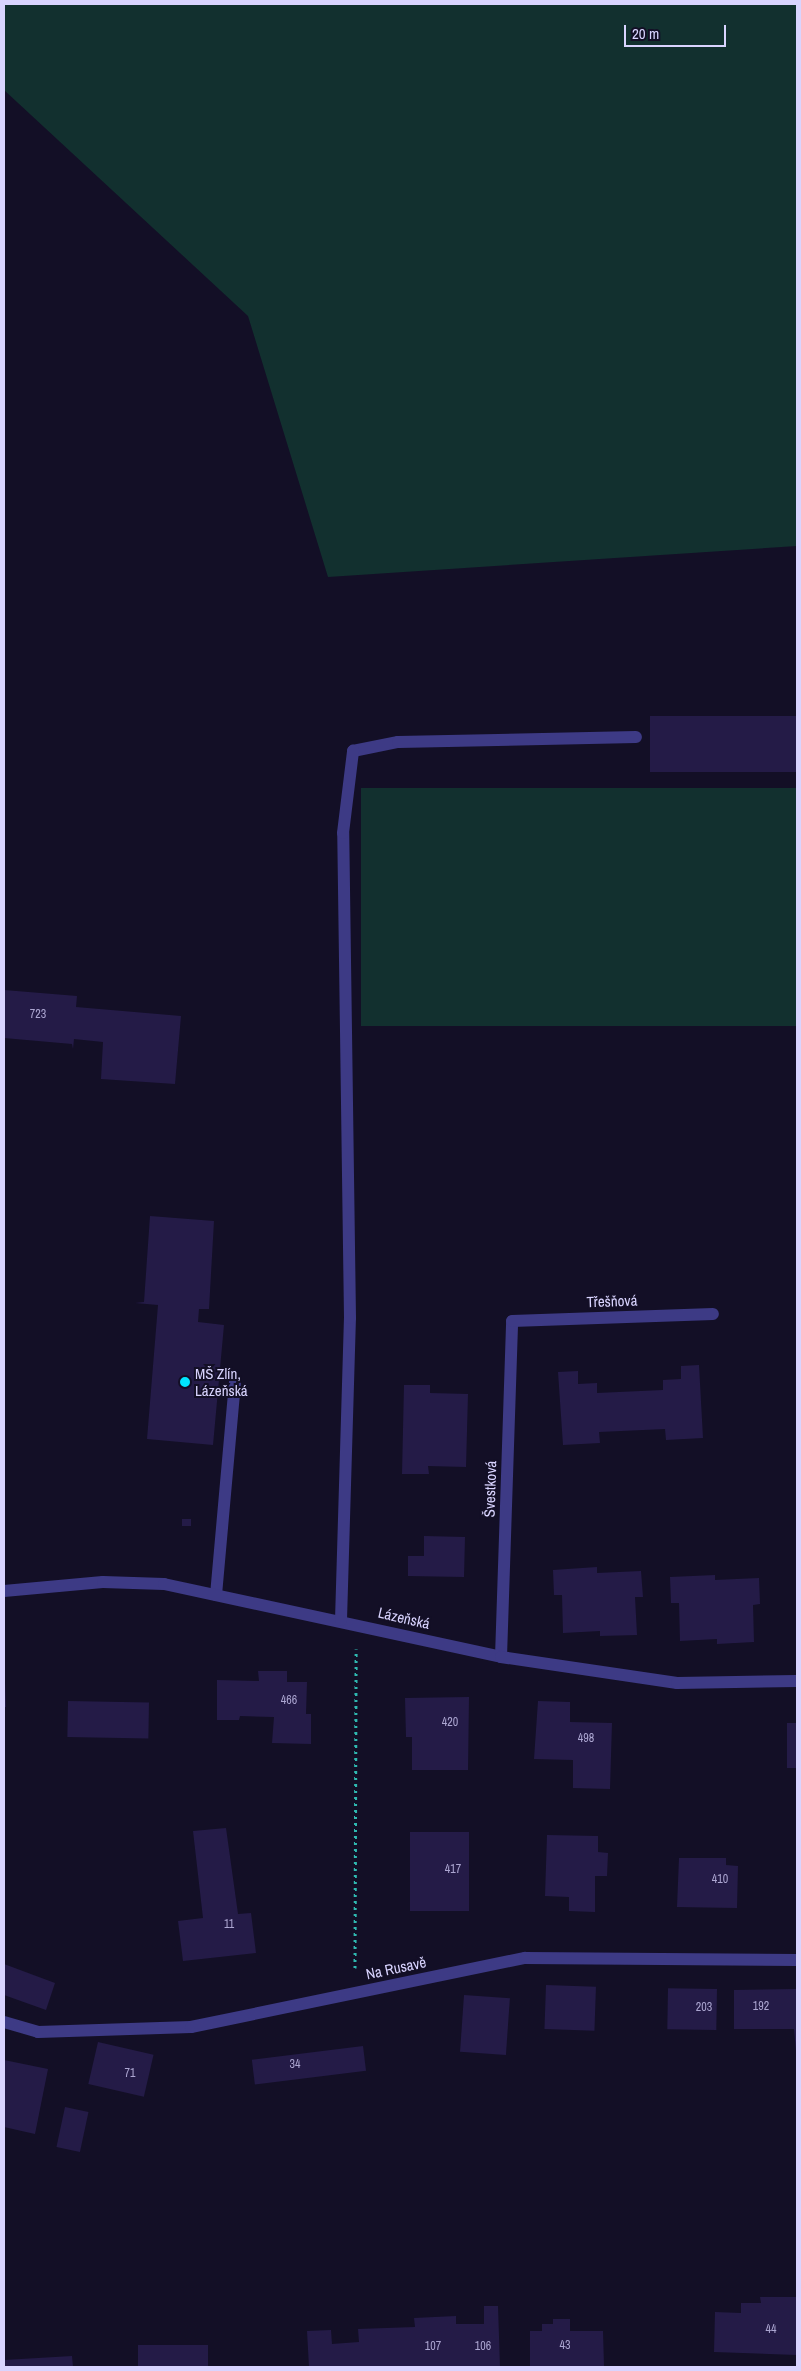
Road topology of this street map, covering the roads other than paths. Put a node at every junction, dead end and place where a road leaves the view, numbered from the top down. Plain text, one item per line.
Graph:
1 (636, 737) dead end
2 (713, 1314) dead end
3 (512, 1321) joint
4 (235, 1382) dead end
5 (4, 1591) edge
6 (216, 1595) junction
7 (341, 1620) junction
8 (502, 1657) junction
9 (797, 1681) edge
10 (797, 1960) edge
11 (4, 2022) edge

1 - 7 street
2 - 3 street, Třešňová
3 - 8 street, Švestková
4 - 6 street
5 - 6 street, Lázeňská
6 - 7 street, Lázeňská
7 - 8 street, Lázeňská
8 - 9 street, Lázeňská
10 - 11 street, Na Rusavě

